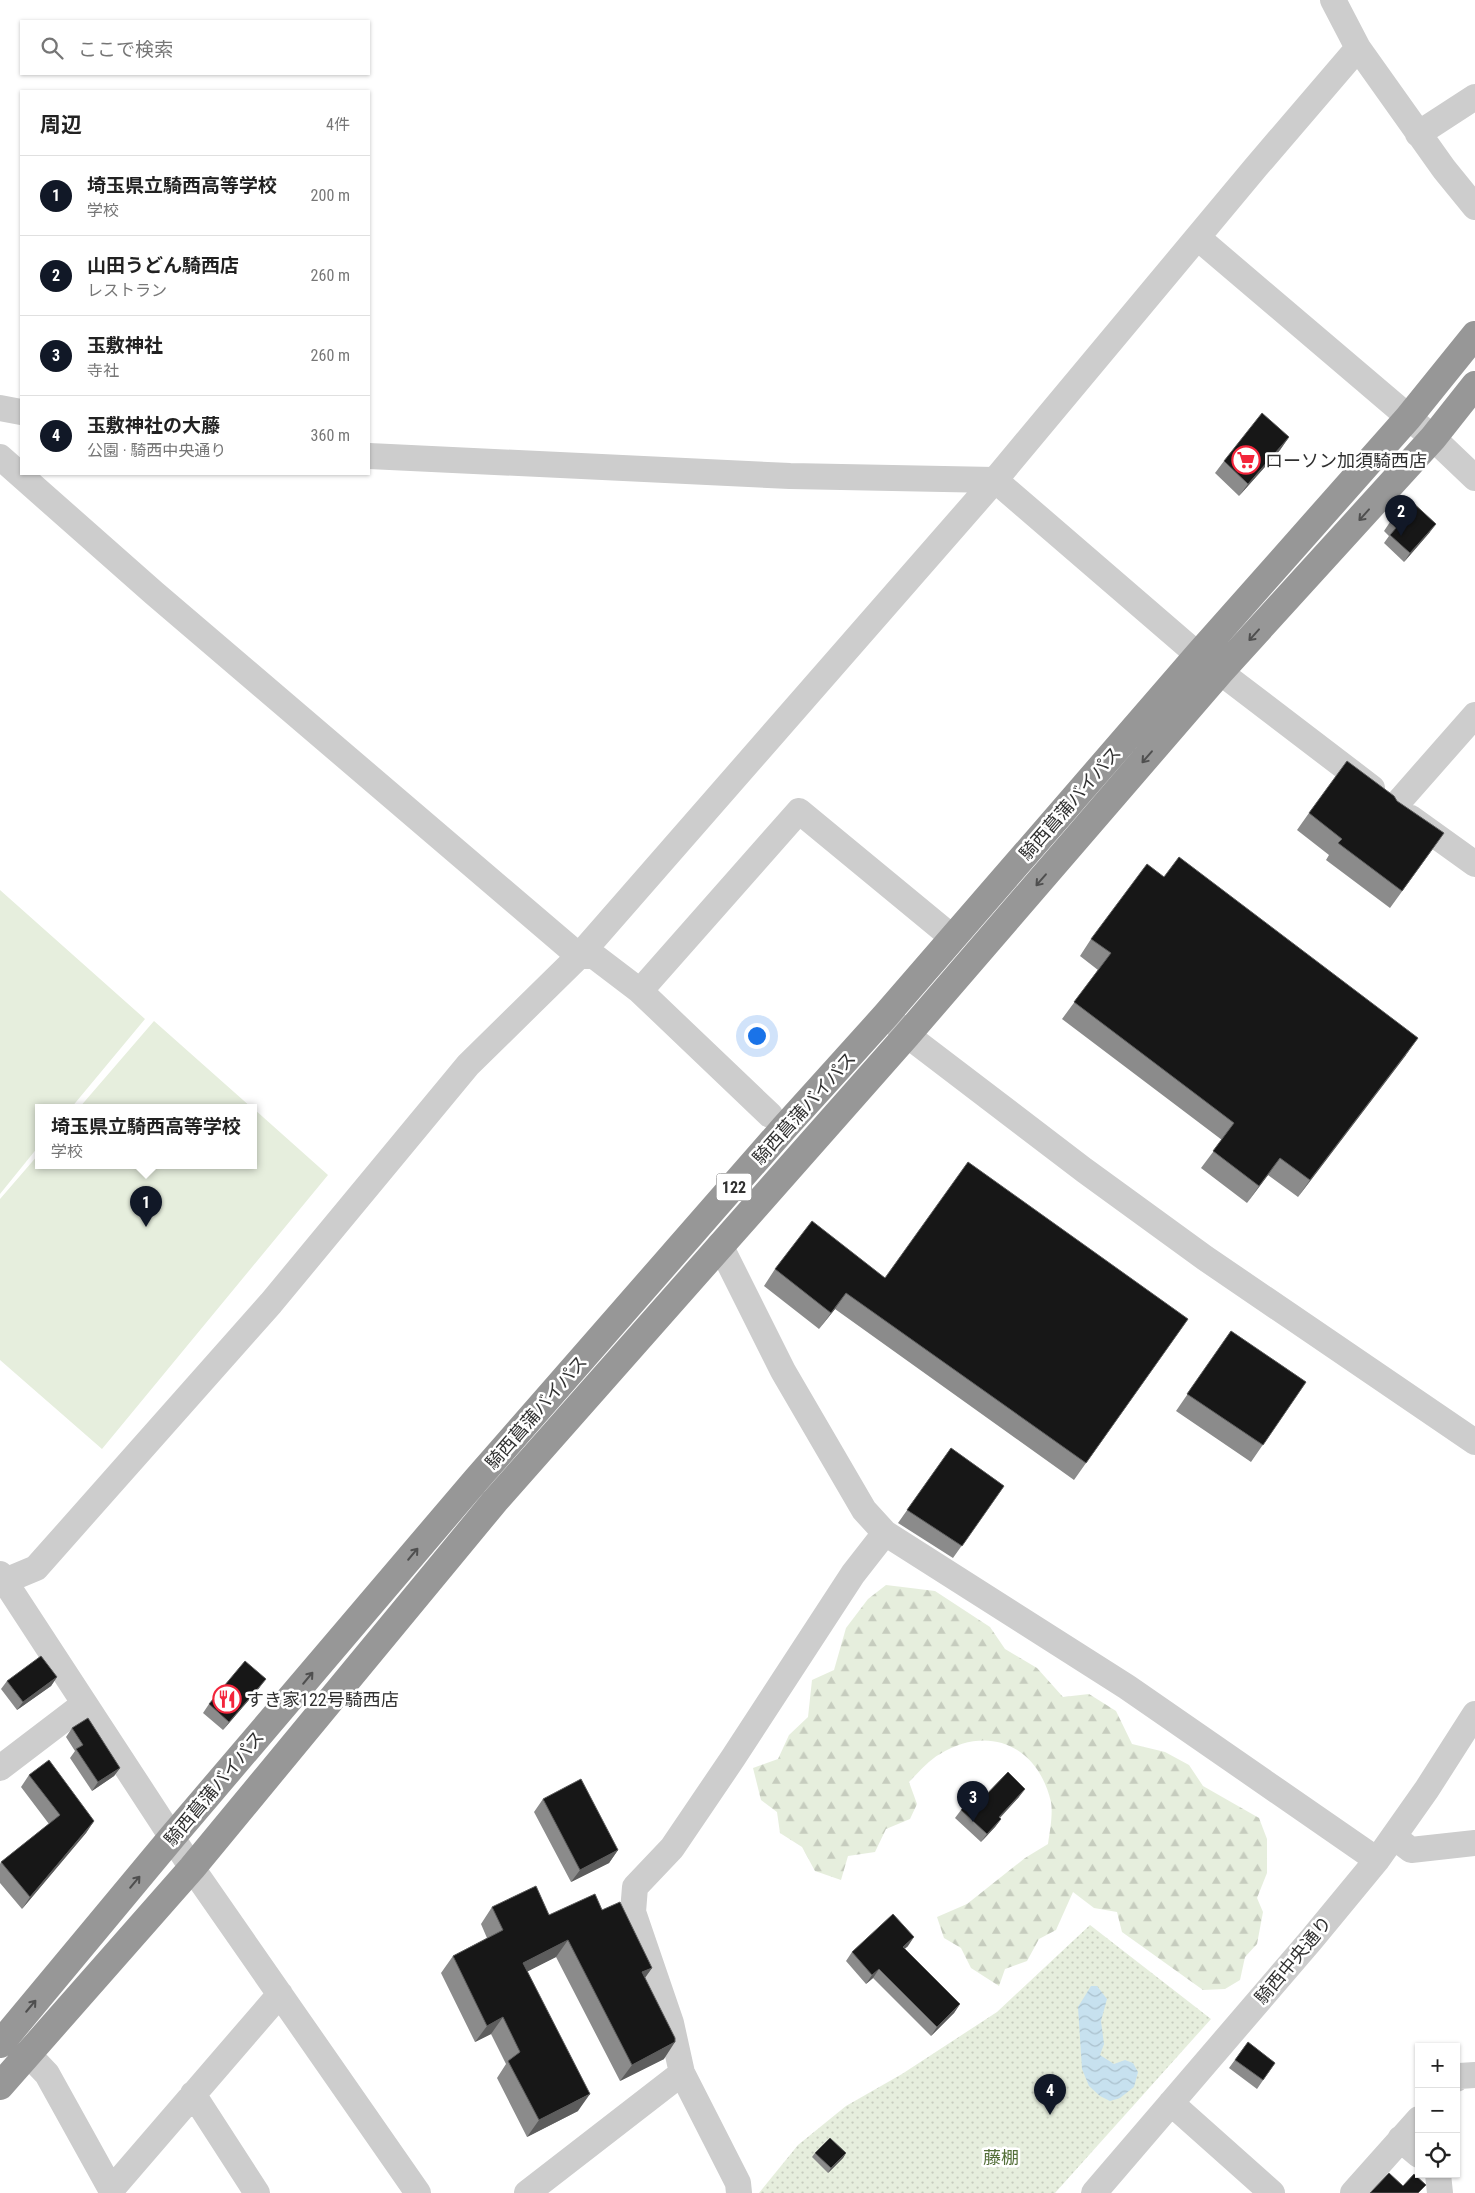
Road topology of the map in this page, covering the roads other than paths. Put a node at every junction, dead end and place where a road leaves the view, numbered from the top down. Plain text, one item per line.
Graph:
1 (1333, 0) edge
2 (1358, 48) junction
3 (1475, 97) edge
4 (1418, 134) junction
5 (1475, 207) edge
6 (1198, 238) junction
7 (1475, 335) edge
8 (1475, 385) edge
9 (0, 408) edge
10 (20, 412) edge
11 (1408, 418) junction
12 (1433, 438) junction
13 (370, 456) edge
14 (0, 458) edge
15 (1475, 478) edge
16 (996, 480) junction
17 (1198, 654) junction
18 (1220, 672) junction
19 (1475, 715) edge
20 (1395, 806) junction
21 (1475, 864) edge
22 (953, 938) junction
23 (579, 956) junction
24 (640, 991) junction
25 (886, 1015) junction
26 (907, 1034) junction
27 (770, 1116) dead end
28 (720, 1245) junction
29 (1475, 1442) edge
30 (885, 1534) junction
31 (2, 1580) edge
32 (84, 1704) junction
33 (1475, 1714) edge
34 (0, 1768) edge
35 (173, 1836) junction
36 (1394, 1837) junction
37 (1475, 1843) edge
38 (1377, 1860) junction
39 (192, 1868) junction
40 (280, 1994) junction
41 (0, 2044) edge
42 (28, 2054) junction
43 (682, 2073) junction
44 (1475, 2075) edge
45 (1460, 2076) edge
46 (0, 2086) edge
47 (193, 2094) junction
48 (1171, 2103) junction
49 (1415, 2130) edge
50 (1409, 2147) edge
51 (1438, 2178) edge
52 (112, 2192) edge
53 (257, 2193) edge
54 (418, 2193) edge
55 (527, 2193) edge
56 (739, 2193) edge
57 (1094, 2193) edge
58 (1272, 2193) edge
59 (1353, 2193) edge
60 (1440, 2193) edge

1 - 2 street
2 - 4 street
2 - 6 street
3 - 4 street
4 - 5 street
6 - 11 street
6 - 16 street
7 - 11 highway, 騎西菖蒲バイパス / 122
8 - 12 highway, 騎西菖蒲バイパス / 122
9 - 10 street
11 - 12 street
11 - 17 highway, 騎西菖蒲バイパス / 122
12 - 15 street
12 -> 18 highway, 騎西菖蒲バイパス / 122
13 - 16 street
14 - 23 street
16 - 17 street
16 - 23 street
17 - 22 highway, 騎西菖蒲バイパス / 122
18 - 20 street
18 -> 26 highway, 騎西菖蒲バイパス / 122
19 - 20 street
20 - 21 street
22 - 24 street
22 - 25 highway, 騎西菖蒲バイパス / 122
23 - 24 street
23 - 31 street
24 - 27 street
25 - 26 street
35 -> 25 highway, 騎西菖蒲バイパス / 122
26 - 28 highway, 騎西菖蒲バイパス / 122
26 - 29 street
28 - 30 street
28 - 39 highway, 騎西菖蒲バイパス / 122
30 - 38 street
30 - 43 street
31 - 32 street
32 - 34 street
32 - 35 street
33 - 36 street, 騎西中央通り
35 - 39 street
41 -> 35 highway, 騎西菖蒲バイパス / 122
36 - 37 street
36 - 38 street, 騎西中央通り
38 - 48 street, 騎西中央通り
39 - 40 street
39 - 42 highway, 騎西菖蒲バイパス / 122
40 - 47 street
40 - 54 street
42 - 46 highway, 騎西菖蒲バイパス / 122
42 - 52 street
43 - 55 street
43 - 56 street
44 - 45 street
47 - 52 street
47 - 53 street
48 - 57 street, 騎西中央通り
48 - 58 street
49 - 50 street
50 - 59 street
51 - 60 street

